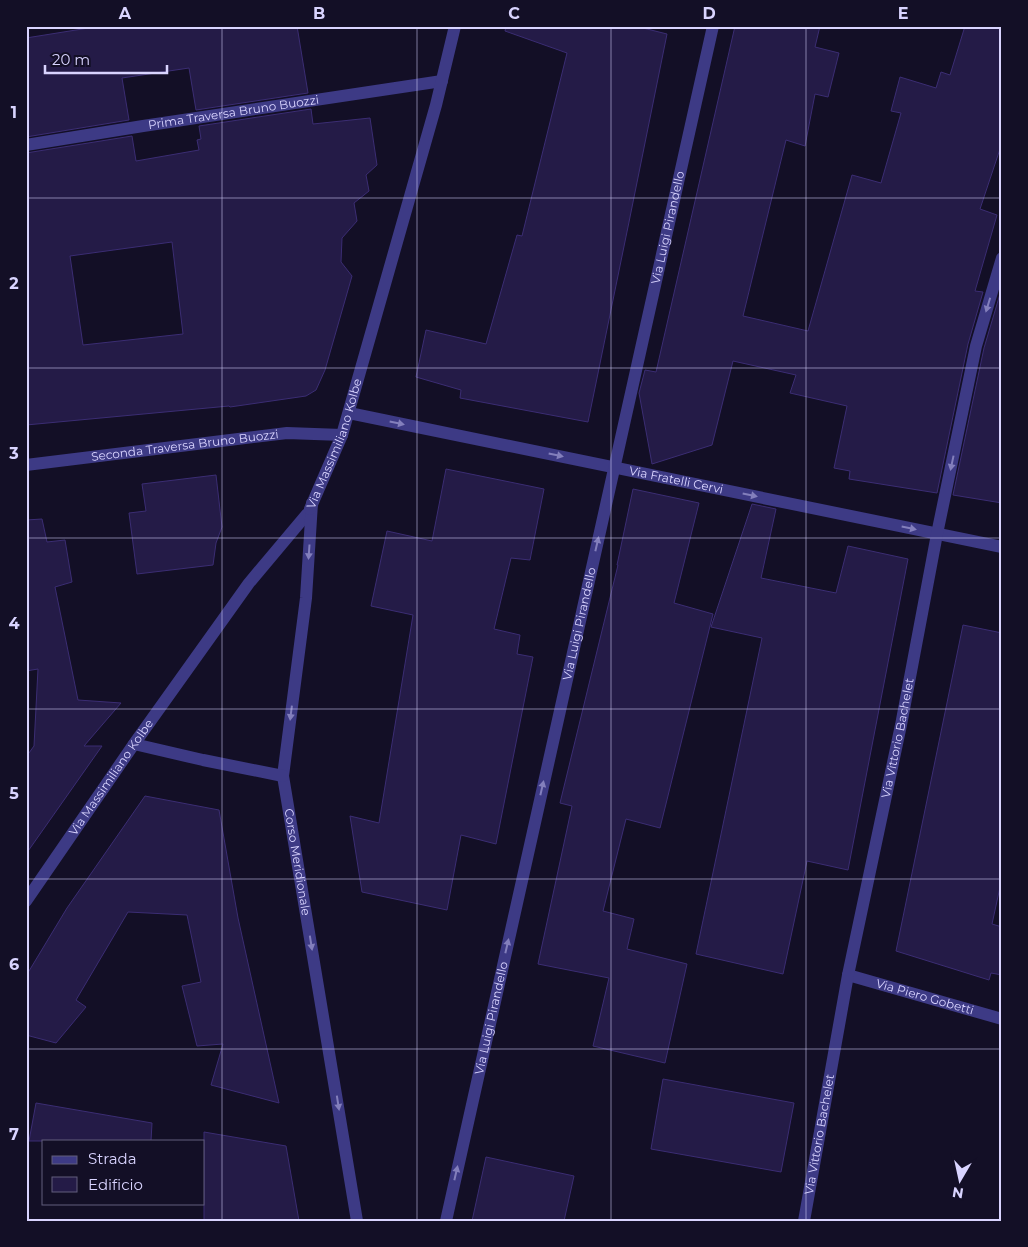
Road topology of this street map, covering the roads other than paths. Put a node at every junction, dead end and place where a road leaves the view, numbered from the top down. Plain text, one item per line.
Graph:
1 (455, 26) edge
2 (713, 26) edge
3 (442, 81) junction
4 (26, 145) edge
5 (1002, 258) edge
6 (349, 413) junction
7 (342, 435) junction
8 (26, 465) edge
9 (614, 467) junction
10 (310, 508) junction
11 (937, 534) junction
12 (1002, 547) edge
13 (134, 744) junction
14 (283, 776) junction
15 (26, 901) edge
16 (848, 975) junction
17 (1002, 1019) edge
18 (357, 1221) edge
19 (446, 1221) edge
20 (804, 1221) edge

1 - 3 street, Via Massimiliano Kolbe
2 - 9 street, Via Luigi Pirandello
3 - 4 street, Prima Traversa Bruno Buozzi
3 - 6 street, Via Massimiliano Kolbe
5 -> 11 street, Via Vittorio Bachelet
6 - 7 street, Via Massimiliano Kolbe
6 -> 9 street, Via Fratelli Cervi
7 - 8 street, Seconda Traversa Bruno Buozzi
7 - 10 street, Via Massimiliano Kolbe
9 -> 11 street, Via Fratelli Cervi
19 -> 9 street, Via Luigi Pirandello
10 - 13 street, Via Massimiliano Kolbe
10 -> 14 street, Corso Meridionale
11 - 12 street, Via Fratelli Cervi
11 - 16 street, Via Vittorio Bachelet
13 - 14 street
13 - 15 street, Via Massimiliano Kolbe
14 -> 18 street, Corso Meridionale
16 - 17 street, Via Piero Gobetti
16 - 20 street, Via Vittorio Bachelet

